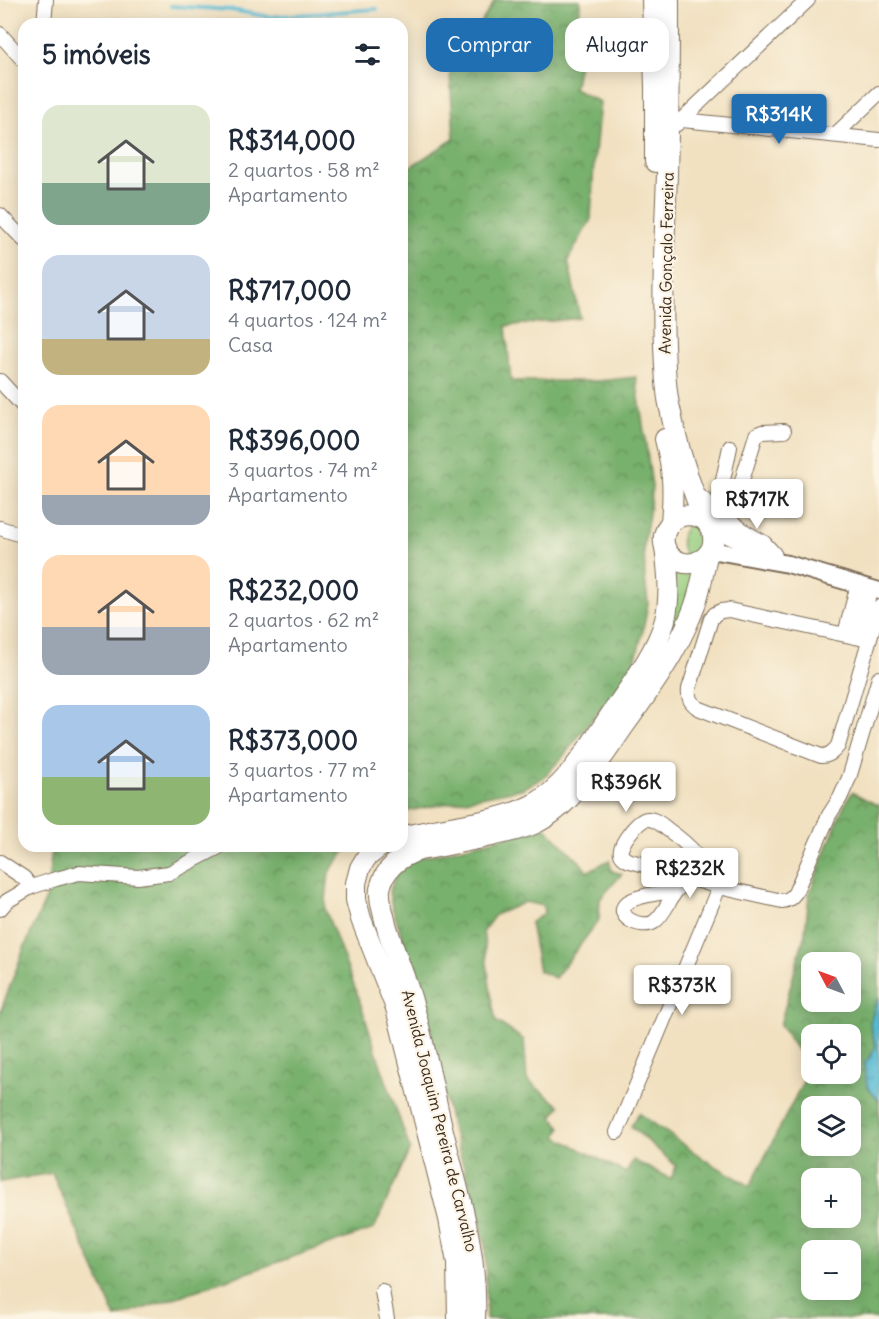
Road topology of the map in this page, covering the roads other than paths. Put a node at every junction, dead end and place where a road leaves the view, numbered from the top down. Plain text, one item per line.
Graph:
1 (46, 0) edge
2 (652, 0) edge
3 (669, 0) edge
4 (808, 0) edge
5 (44, 18) edge
6 (0, 34) edge
7 (18, 54) edge
8 (879, 93) edge
9 (675, 126) junction
10 (835, 135) junction
11 (879, 140) edge
12 (0, 215) edge
13 (18, 234) edge
14 (0, 381) edge
15 (18, 400) edge
16 (784, 431) dead end
17 (730, 447) dead end
18 (715, 521) junction
19 (671, 522) junction
20 (0, 528) edge
21 (18, 534) edge
22 (665, 547) junction
23 (709, 553) junction
24 (780, 560) junction
25 (869, 588) edge
26 (879, 607) edge
27 (857, 637) junction
28 (879, 678) edge
29 (408, 836) edge
30 (209, 852) edge
31 (371, 852) edge
32 (0, 862) edge
33 (690, 878) junction
34 (31, 887) junction
35 (719, 887) junction
36 (677, 890) dead end
37 (0, 909) edge
38 (616, 1132) dead end
39 (382, 1291) dead end
40 (387, 1319) edge
41 (458, 1319) edge
42 (476, 1319) edge

1 - 5 street
2 - 19 highway, Avenida Gonçalo Ferreira
3 - 9 highway, Avenida Gonçalo Ferreira
4 - 9 street
6 - 7 street
8 - 10 street
9 - 10 street
9 - 18 highway, Avenida Gonçalo Ferreira
10 - 11 street
12 - 13 street
14 - 15 street
16 - 18 street
17 - 18 street
18 - 19 highway
18 - 23 highway
18 - 24 highway
19 - 22 highway
20 - 21 street
22 - 23 highway
22 - 29 highway
23 - 24 main road
23 - 42 highway, Avenida Joaquim Pereira de Carvalho
24 - 25 main road
25 - 27 street
26 - 27 street
27 - 27 street
28 - 35 street
30 - 34 street
31 - 41 highway, Avenida Joaquim Pereira de Carvalho
32 - 34 street
33 - 35 street
33 - 35 street
33 - 36 street
34 - 37 street
35 - 38 street
39 - 40 street

